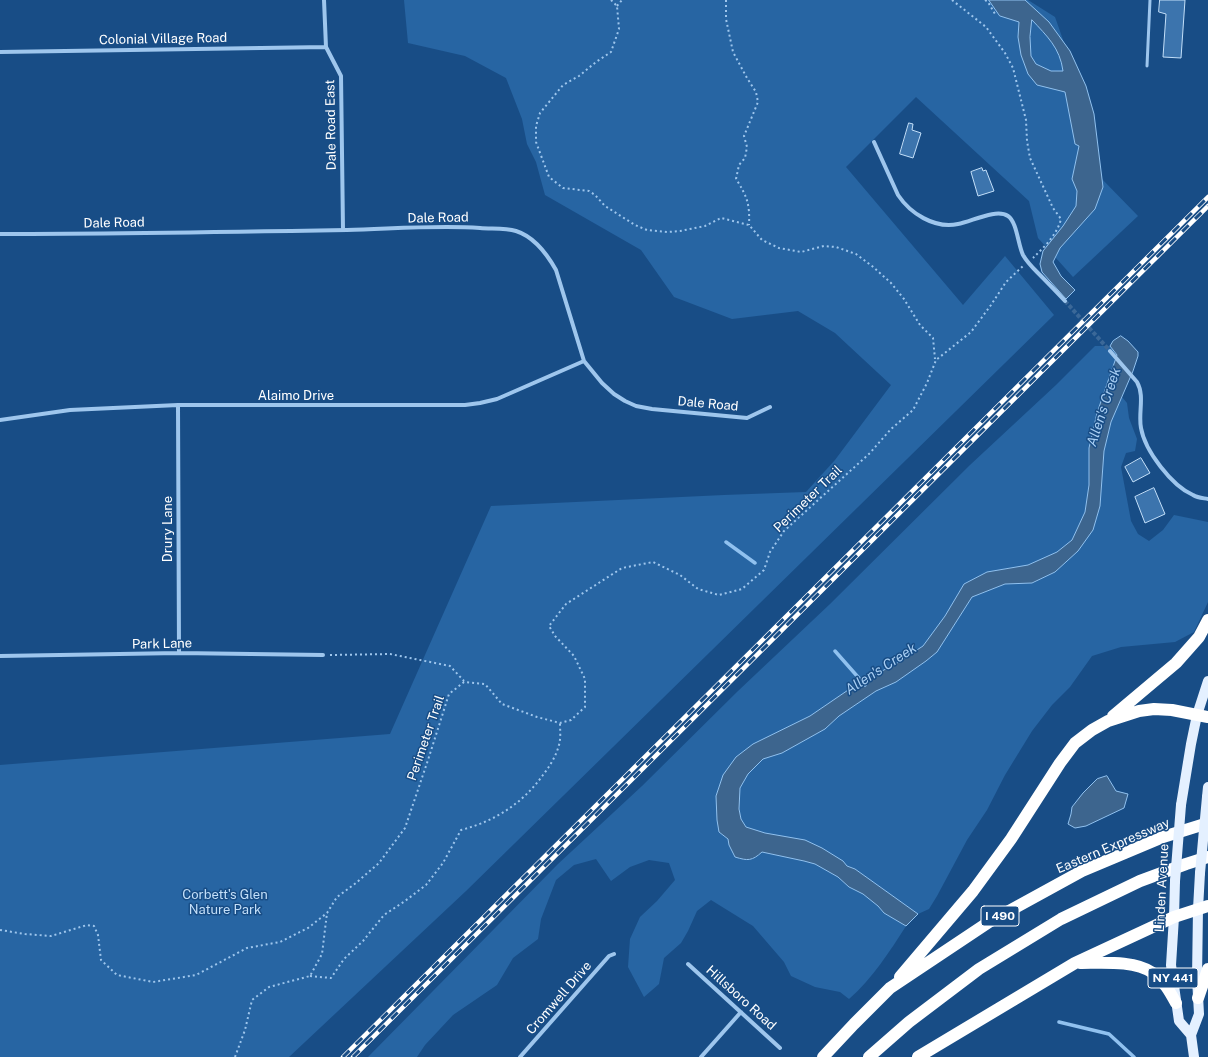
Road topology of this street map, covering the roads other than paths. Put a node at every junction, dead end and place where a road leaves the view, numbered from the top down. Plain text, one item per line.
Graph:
1 (324, 0) edge
2 (1150, 0) edge
3 (326, 47) junction
4 (0, 52) edge
5 (1147, 66) dead end
6 (874, 142) dead end
7 (343, 230) junction
8 (0, 234) edge
9 (1065, 301) tunnel mouth
10 (1110, 351) tunnel mouth
11 (584, 361) junction
12 (178, 405) junction
13 (770, 407) dead end
14 (0, 420) edge
15 (1208, 499) edge
16 (1208, 620) edge
17 (179, 653) junction
18 (323, 655) road end
19 (0, 656) edge
20 (1208, 681) edge
21 (1203, 716) edge
22 (1108, 721) junction
23 (1207, 792) edge
24 (1208, 824) edge
25 (1208, 857) edge
26 (1203, 907) edge
27 (1174, 917) junction
28 (614, 954) dead end
29 (1075, 963) junction
30 (688, 964) dead end
31 (1208, 969) edge
32 (890, 988) junction
33 (1198, 998) junction
34 (1176, 1003) junction
35 (741, 1012) junction
36 (1191, 1035) junction
37 (780, 1048) dead end
38 (520, 1057) edge
39 (701, 1057) edge
40 (823, 1057) edge
41 (869, 1057) edge
42 (918, 1057) edge
43 (1194, 1057) edge

1 - 3 street, Dale Road East
2 - 5 lane
3 - 4 street, Colonial Village Road
3 - 7 street, Dale Road East
6 - 9 street
7 - 8 street, Dale Road
7 - 11 street, Dale Road
10 - 15 street
11 - 12 street, Alaimo Drive
11 - 13 street, Dale Road
12 - 14 street, Alaimo Drive
12 - 17 street, Drury Lane
16 - 22 highway
17 - 18 street, Park Lane
17 - 19 street, Park Lane
20 - 21 main road, NY 441
21 - 22 highway
21 - 27 main road, Linden Avenue / NY 441, bridge
22 - 32 highway
23 - 26 main road, NY 441, bridge
24 - 32 highway, Eastern Expressway / I 490
25 - 41 highway, I 490
26 - 27 highway
26 - 33 main road, NY 441
27 - 29 highway
27 - 34 main road, Linden Avenue / NY 441
28 - 38 street, Cromwell Drive
29 - 34 highway
29 - 42 highway
30 - 35 street, Hillsboro Road
31 - 33 highway
32 - 40 highway, Eastern Expressway / I 490
33 - 36 main road, NY 441
34 - 36 main road, Linden Avenue / NY 441
35 - 37 street, Hillsboro Road
35 - 39 street
36 - 43 main road, NY 441

